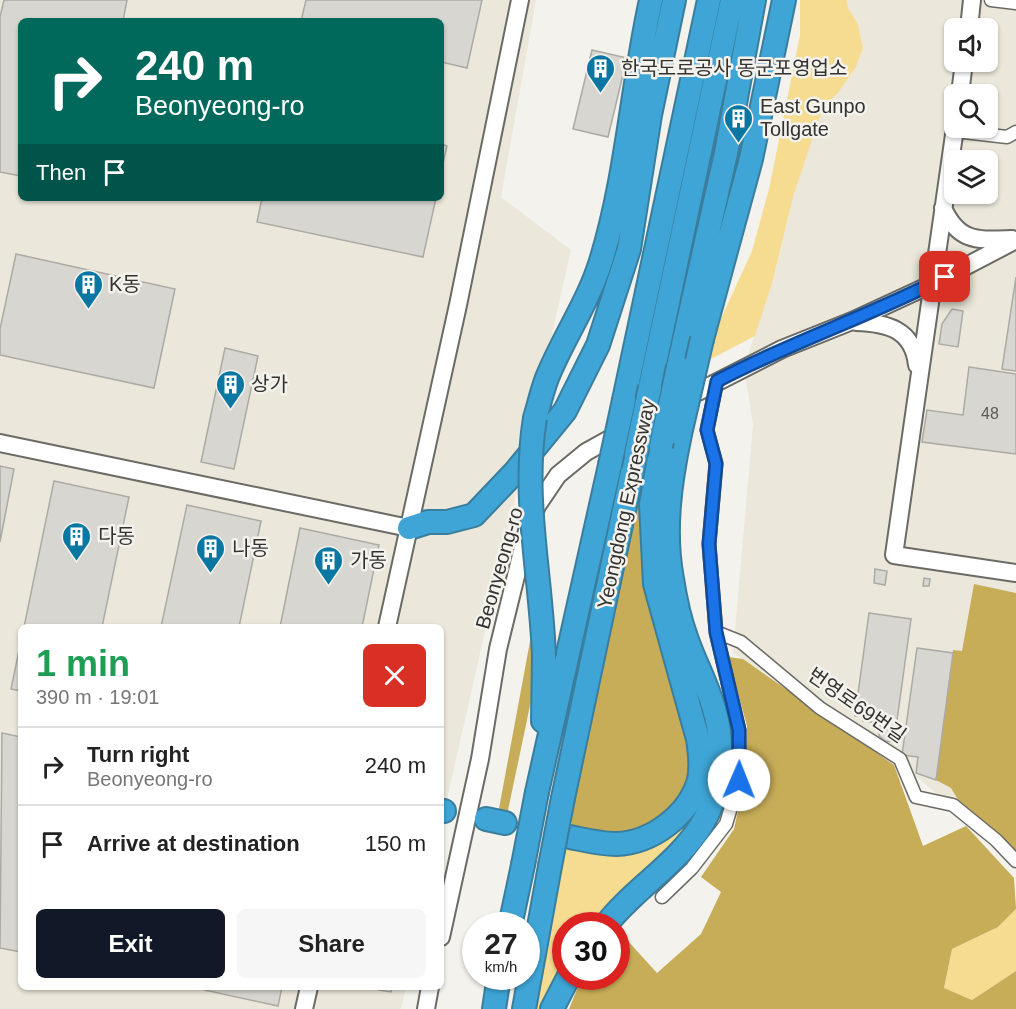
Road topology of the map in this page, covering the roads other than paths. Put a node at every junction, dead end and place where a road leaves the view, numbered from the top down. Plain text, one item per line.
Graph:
1 (520, 0) edge
2 (651, 0) edge
3 (674, 0) edge
4 (709, 0) edge
5 (732, 0) edge
6 (754, 0) edge
7 (784, 0) edge
8 (972, 0) edge
9 (992, 0) edge
10 (1016, 3) edge
11 (970, 18) edge
12 (1016, 132) edge
13 (998, 136) edge
14 (954, 138) edge
15 (943, 208) junction
16 (1016, 239) edge
17 (932, 284) junction
18 (852, 321) junction
19 (918, 375) junction
20 (717, 381) junction
21 (671, 440) junction
22 (0, 443) edge
23 (408, 528) junction
24 (1016, 573) edge
25 (388, 624) edge
26 (716, 632) junction
27 (539, 782) junction
28 (570, 837) dead end
29 (1016, 861) edge
30 (662, 897) dead end
31 (513, 912) edge
32 (619, 912) edge
33 (444, 923) edge
34 (308, 990) edge
35 (429, 990) edge
36 (497, 990) edge
37 (562, 990) edge
38 (304, 1009) edge
39 (426, 1009) edge
40 (494, 1009) edge
41 (524, 1009) edge
42 (552, 1009) edge

1 - 23 street
2 - 27 highway, bridge
3 - 23 highway
4 - 27 highway, Yeongdong Expressway, bridge
5 - 41 highway, Yeongdong Expressway, bridge
6 - 21 highway, bridge
7 - 21 highway, bridge
8 - 11 street
9 - 10 street
12 - 13 street
14 - 15 street
15 - 16 street
15 - 17 street
16 - 17 street, Beonyeong-ro
17 - 18 street, Beonyeong-ro
17 - 19 street
18 - 19 street
18 - 20 street, Beonyeong-ro
19 - 24 street
20 - 26 street
20 - 33 street, Beonyeong-ro
21 - 28 highway
21 - 32 highway
22 - 23 street
23 - 25 street
26 - 29 street, 번영로69번길
26 - 30 street
27 - 31 highway, Yeongdong Expressway, bridge
34 - 38 street
35 - 39 street
36 - 40 highway
37 - 42 highway

